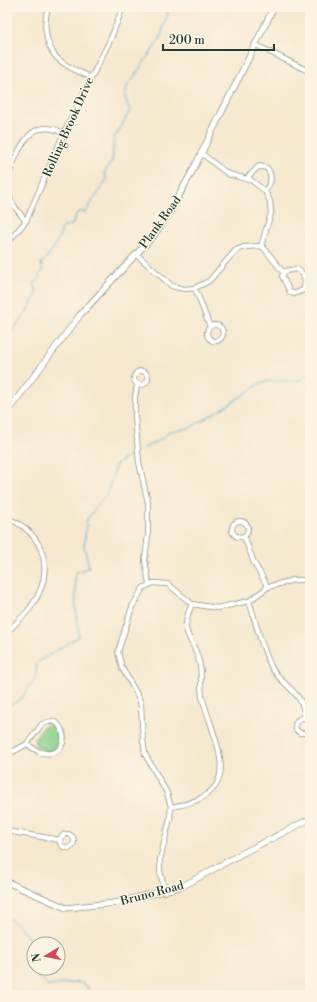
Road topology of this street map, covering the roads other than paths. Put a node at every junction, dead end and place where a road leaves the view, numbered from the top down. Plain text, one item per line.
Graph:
1 (48, 7) edge
2 (123, 7) edge
3 (274, 7) edge
4 (256, 45) junction
5 (310, 72) edge
6 (90, 77) junction
7 (64, 133) junction
8 (201, 153) junction
9 (246, 179) junction
10 (266, 191) junction
11 (26, 221) junction
12 (7, 243) edge
13 (261, 246) junction
14 (137, 255) junction
15 (283, 272) junction
16 (195, 288) junction
17 (210, 326) dead end
18 (137, 385) dead end
19 (7, 412) edge
20 (7, 518) edge
21 (244, 536) dead end
22 (310, 580) edge
23 (149, 584) junction
24 (268, 587) junction
25 (249, 601) junction
26 (192, 604) junction
27 (7, 632) edge
28 (304, 718) junction
29 (310, 722) edge
30 (310, 729) edge
31 (27, 744) junction
32 (7, 755) edge
33 (171, 808) junction
34 (310, 820) edge
35 (7, 831) edge
36 (60, 840) dead end
37 (7, 882) edge
38 (165, 892) junction
39 (310, 992) edge
40 (301, 995) edge

1 - 6 street
2 - 6 street, Rolling Brook Drive
3 - 4 street, Plank Road
4 - 5 street
4 - 8 street, Plank Road
6 - 7 street, Rolling Brook Drive
7 - 11 street, Rolling Brook Drive
7 - 11 street
8 - 9 street
8 - 14 street, Plank Road
9 - 10 street
9 - 10 street
10 - 13 street
11 - 12 street, Rolling Brook Drive
13 - 15 street
13 - 16 street
14 - 16 street
14 - 19 street, Plank Road
15 - 15 street
16 - 17 street
18 - 23 street
20 - 27 street
21 - 24 street
22 - 24 street
23 - 26 street
23 - 33 street
24 - 25 street
25 - 26 street
25 - 28 street
26 - 33 street
28 - 29 street
28 - 30 street
31 - 31 street
31 - 32 street
33 - 38 street
34 - 38 street, Bruno Road
35 - 36 street
37 - 38 street, Bruno Road
39 - 40 street

